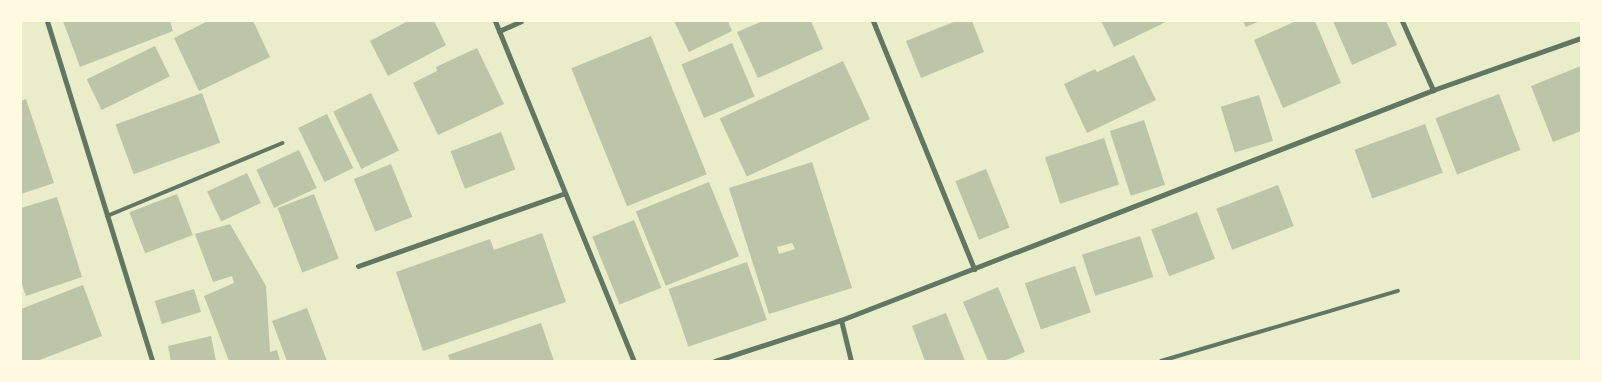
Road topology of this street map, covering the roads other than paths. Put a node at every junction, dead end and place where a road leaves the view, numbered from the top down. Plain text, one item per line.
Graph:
1 (47, 21) edge
2 (495, 21) edge
3 (521, 21) edge
4 (873, 21) edge
5 (1402, 21) edge
6 (499, 31) junction
7 (1581, 38) edge
8 (1433, 90) junction
9 (282, 143) dead end
10 (565, 193) junction
11 (107, 216) junction
12 (358, 266) dead end
13 (974, 268) junction
14 (1398, 291) dead end
15 (841, 320) junction
16 (152, 361) edge
17 (634, 361) edge
18 (716, 361) edge
19 (851, 361) edge
20 (1161, 361) edge

1 - 11 street
2 - 6 street
3 - 6 street
4 - 13 street
5 - 8 street
6 - 10 street
7 - 8 street
8 - 13 street
9 - 11 lane
10 - 12 street
10 - 17 street
11 - 16 street
13 - 15 street
14 - 20 lane
15 - 18 street
15 - 19 street

